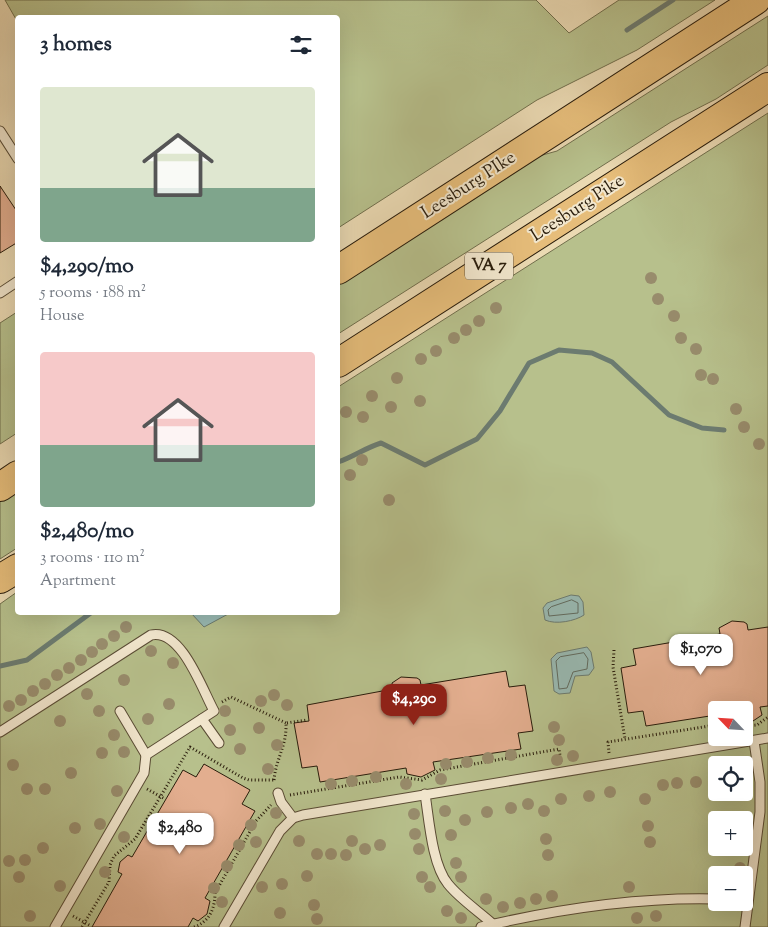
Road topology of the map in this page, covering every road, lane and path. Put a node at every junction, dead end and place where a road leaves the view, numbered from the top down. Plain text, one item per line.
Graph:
1 (756, 0) edge
2 (768, 87) edge
3 (0, 132) edge
4 (15, 154) edge
5 (340, 269) edge
6 (15, 283) edge
7 (0, 292) edge
8 (340, 362) edge
9 (15, 477) edge
10 (0, 487) edge
11 (15, 570) edge
12 (0, 579) edge
13 (614, 650) dead end
14 (212, 708) junction
15 (120, 711) dead end
16 (768, 717) edge
17 (202, 719) junction
18 (307, 720) dead end
19 (286, 723) junction
20 (753, 725) edge
21 (708, 726) edge
22 (0, 732) edge
23 (768, 738) edge
24 (625, 739) junction
25 (754, 741) junction
26 (219, 743) dead end
27 (146, 754) junction
28 (611, 764) junction
29 (563, 771) junction
30 (274, 780) junction
31 (138, 784) junction
32 (283, 784) dead end
33 (287, 789) dead end
34 (425, 794) junction
35 (159, 796) junction
36 (280, 796) joint
37 (165, 799) dead end
38 (293, 818) junction
39 (751, 866) edge
40 (708, 899) edge
41 (64, 911) junction
42 (746, 911) edge
43 (85, 922) junction
44 (91, 926) edge
45 (495, 926) edge
46 (55, 927) edge
47 (82, 927) edge
48 (194, 927) edge
49 (224, 927) edge
50 (481, 927) edge
51 (745, 927) edge

1 - 5 highway, Leesburg PIke
2 - 8 highway, Leesburg Pike / VA 7
3 - 4 lane
6 - 7 lane
9 - 10 highway
11 - 12 highway
13 - 24 path
14 - 17 lane
14 - 19 path
14 - 22 lane
15 - 27 lane
16 - 20 path
17 - 26 lane
17 - 27 lane
18 - 19 path
19 - 30 path
21 - 24 path
23 - 25 lane
24 - 28 path
25 - 28 lane
25 - 39 lane
27 - 31 lane
28 - 29 lane
29 - 33 path
29 - 34 lane
30 - 32 path
30 - 35 path
31 - 35 path
31 - 41 lane
34 - 38 lane
34 - 45 lane
35 - 37 path
35 - 43 path
36 - 38 lane
36 - 48 path
38 - 49 lane
40 - 45 lane
41 - 43 path
41 - 46 lane
42 - 51 lane
43 - 44 path
43 - 47 path
45 - 50 lane

